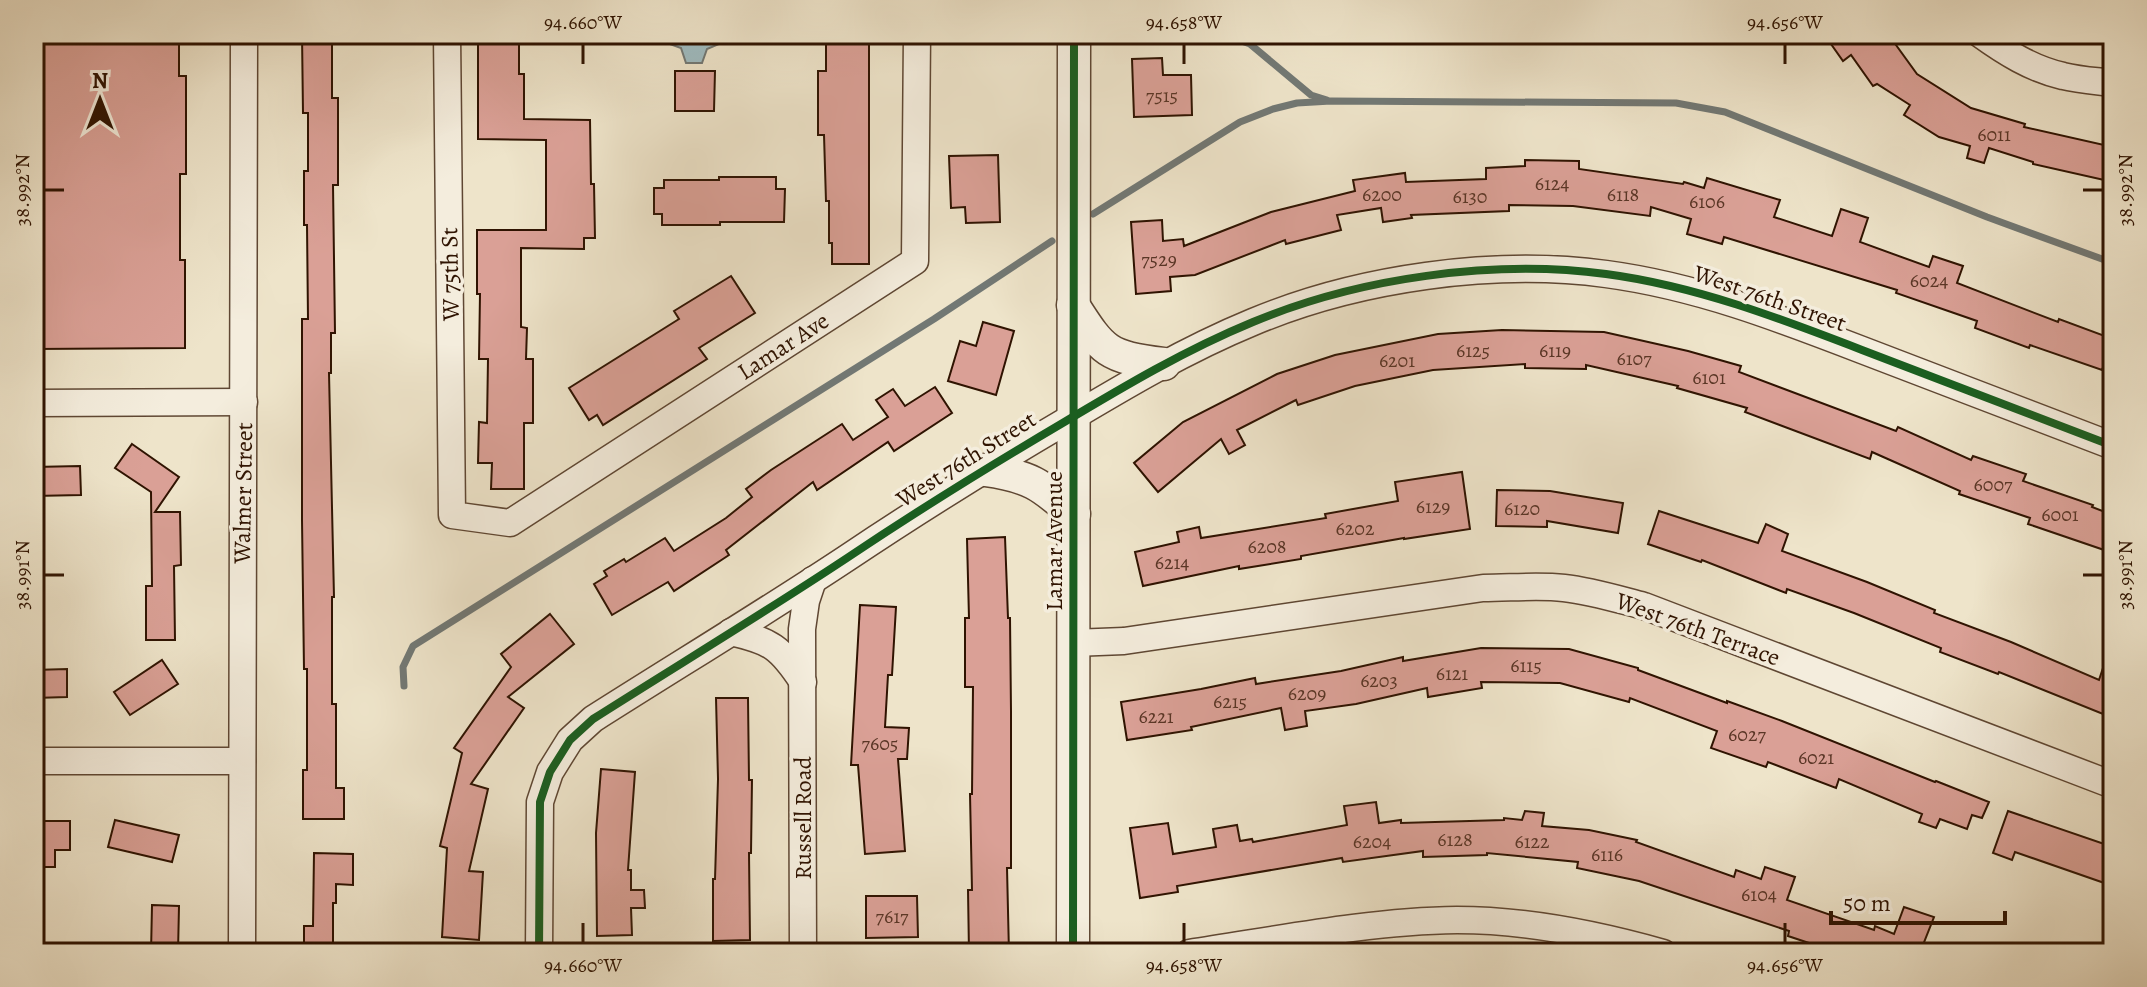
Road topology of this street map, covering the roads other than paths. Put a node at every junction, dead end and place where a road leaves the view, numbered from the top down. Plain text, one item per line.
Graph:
1 (244, 34) edge
2 (447, 34) edge
3 (917, 34) edge
4 (1074, 34) edge
5 (1980, 34) edge
6 (2113, 83) edge
7 (1073, 305) junction
8 (1164, 364) junction
9 (244, 402) junction
10 (34, 403) edge
11 (1075, 416) junction
12 (2113, 446) edge
13 (985, 470) junction
14 (1074, 514) junction
15 (452, 515) joint
16 (813, 580) junction
17 (731, 632) junction
18 (1073, 643) junction
19 (803, 682) junction
20 (34, 761) edge
21 (242, 761) junction
22 (2113, 785) edge
23 (242, 953) edge
24 (539, 953) edge
25 (803, 953) edge
26 (1073, 953) edge
27 (1189, 953) edge
28 (1663, 953) edge

1 - 9 street, Walmer Street
2 - 15 street, W 75th St
3 - 15 street, Lamar Ave
4 - 7 street, Lamar Avenue
5 - 6 street
7 - 8 street
7 - 11 street, Lamar Avenue
8 - 11 street, West 76th Street
8 - 12 street, West 76th Street
9 - 10 street
9 - 21 street, Walmer Street
11 - 13 street, West 76th Street
11 - 14 street, Lamar Avenue
13 - 14 street
13 - 16 street, West 76th Street
14 - 18 street, Lamar Avenue
16 - 17 street, West 76th Street
16 - 19 street, Russell Road
17 - 19 street
17 - 24 street, West 76th Street
18 - 22 street, West 76th Terrace
18 - 26 street, Lamar Avenue
19 - 25 street, Russell Road
20 - 21 street
21 - 23 street, Walmer Street
27 - 28 street

